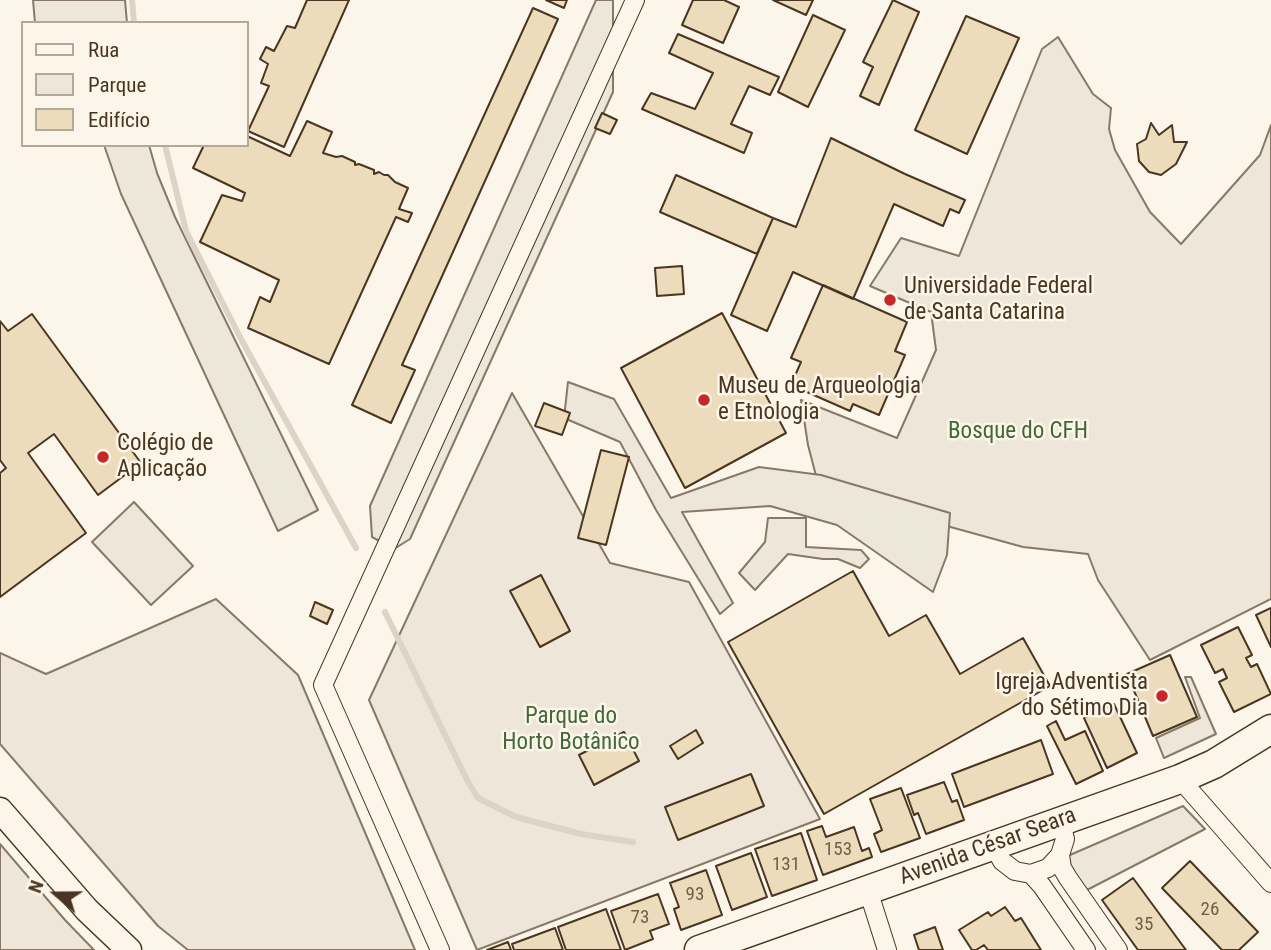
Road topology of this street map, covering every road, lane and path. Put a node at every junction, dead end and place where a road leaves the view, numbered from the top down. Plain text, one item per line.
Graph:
1 (619, 0) edge
2 (635, 0) edge
3 (618, 36) junction
4 (1271, 729) edge
5 (1180, 779) junction
6 (0, 810) edge
7 (1061, 822) junction
8 (994, 846) junction
9 (1060, 855) junction
10 (1031, 874) junction
11 (1271, 883) edge
12 (868, 890) junction
13 (129, 950) edge
14 (440, 950) edge
15 (699, 950) edge
16 (887, 950) edge
17 (1086, 950) edge
18 (1118, 950) edge

1 - 3 street
2 - 3 street
3 - 14 street
4 - 5 main road, Avenida César Seara
5 - 7 main road, Avenida César Seara
5 - 11 street
6 - 13 main road
7 - 8 main road, Avenida César Seara
7 - 9 street
8 - 10 street
8 - 12 main road, Avenida César Seara
9 - 10 street
9 - 18 street
10 - 17 street
12 - 15 main road, Avenida César Seara
12 - 16 street

